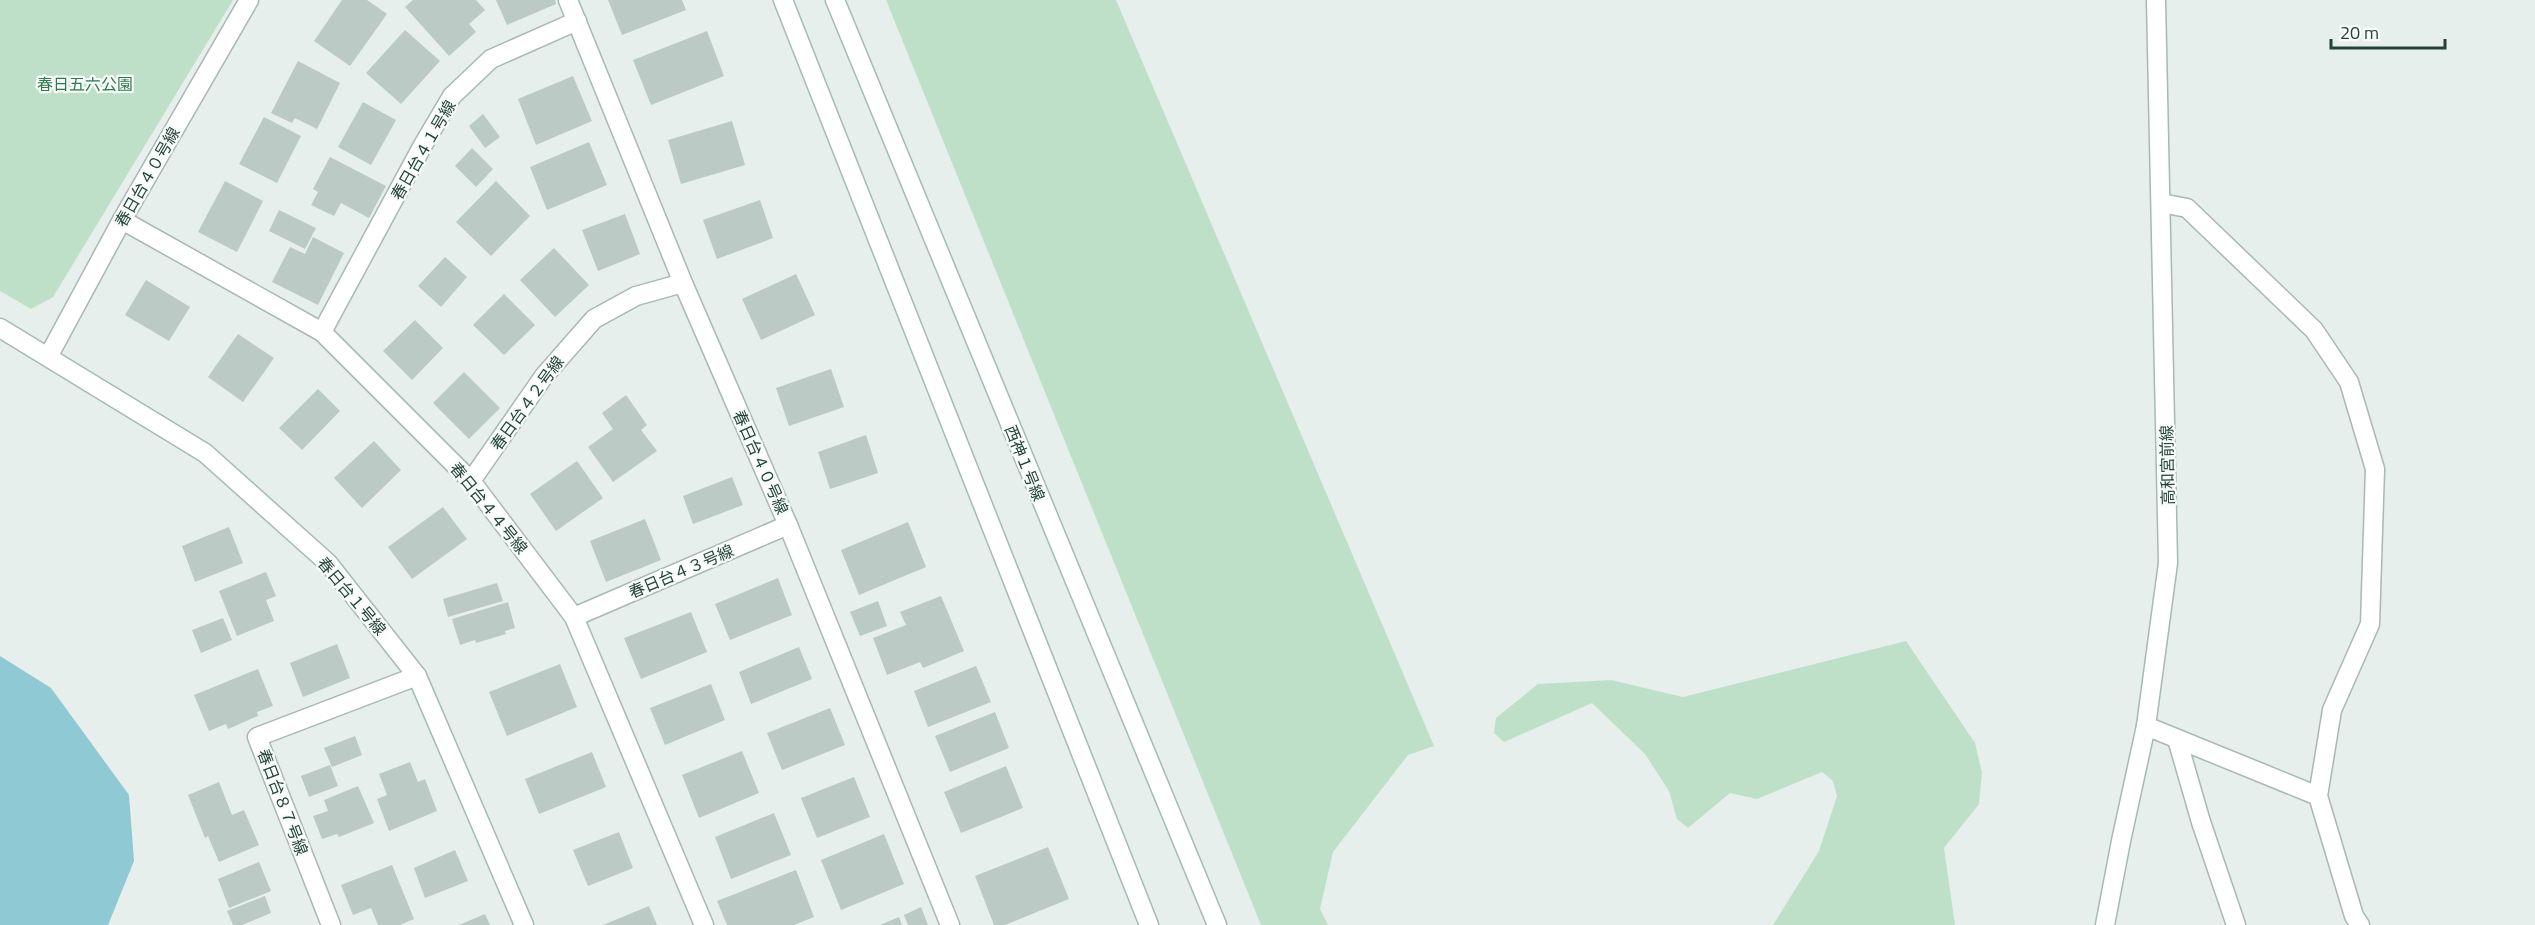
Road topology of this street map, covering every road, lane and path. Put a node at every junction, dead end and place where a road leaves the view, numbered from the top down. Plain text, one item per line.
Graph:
1 (249, 0) edge
2 (568, 0) edge
3 (783, 0) edge
4 (835, 0) edge
5 (2156, 0) edge
6 (577, 21) junction
7 (2161, 203) junction
8 (122, 220) junction
9 (683, 283) junction
10 (0, 328) edge
11 (322, 332) junction
12 (48, 357) junction
13 (471, 481) junction
14 (788, 525) junction
15 (574, 617) junction
16 (417, 676) junction
17 (2146, 726) junction
18 (2177, 739) junction
19 (2318, 796) junction
20 (331, 925) edge
21 (524, 925) edge
22 (704, 925) edge
23 (950, 925) edge
24 (1149, 925) edge
25 (1217, 925) edge
26 (2105, 925) edge
27 (2236, 925) edge
28 (2360, 925) edge

1 - 8 street, 春日台４０号線
2 - 6 street, 春日台４０号線
3 - 24 street
4 - 25 street, 西神１号線
5 - 7 street, 高和宮前線
6 - 9 street, 春日台４０号線
6 - 11 street, 春日台４１号線
7 - 17 street, 高和宮前線
7 - 19 street
8 - 11 street, 春日台４４号線
8 - 12 street, 春日台４０号線
9 - 13 street, 春日台４２号線
9 - 14 street, 春日台４０号線
10 - 12 street, 春日台１号線
11 - 13 street, 春日台４４号線
12 - 16 street, 春日台１号線
13 - 15 street, 春日台４４号線
14 - 15 street, 春日台４３号線
14 - 23 street, 春日台４０号線
15 - 22 street, 春日台４４号線
16 - 20 street, 春日台８７号線
16 - 21 street, 春日台１号線
17 - 18 street
17 - 26 street, 高和宮前線
18 - 19 street
18 - 27 street
19 - 28 street

